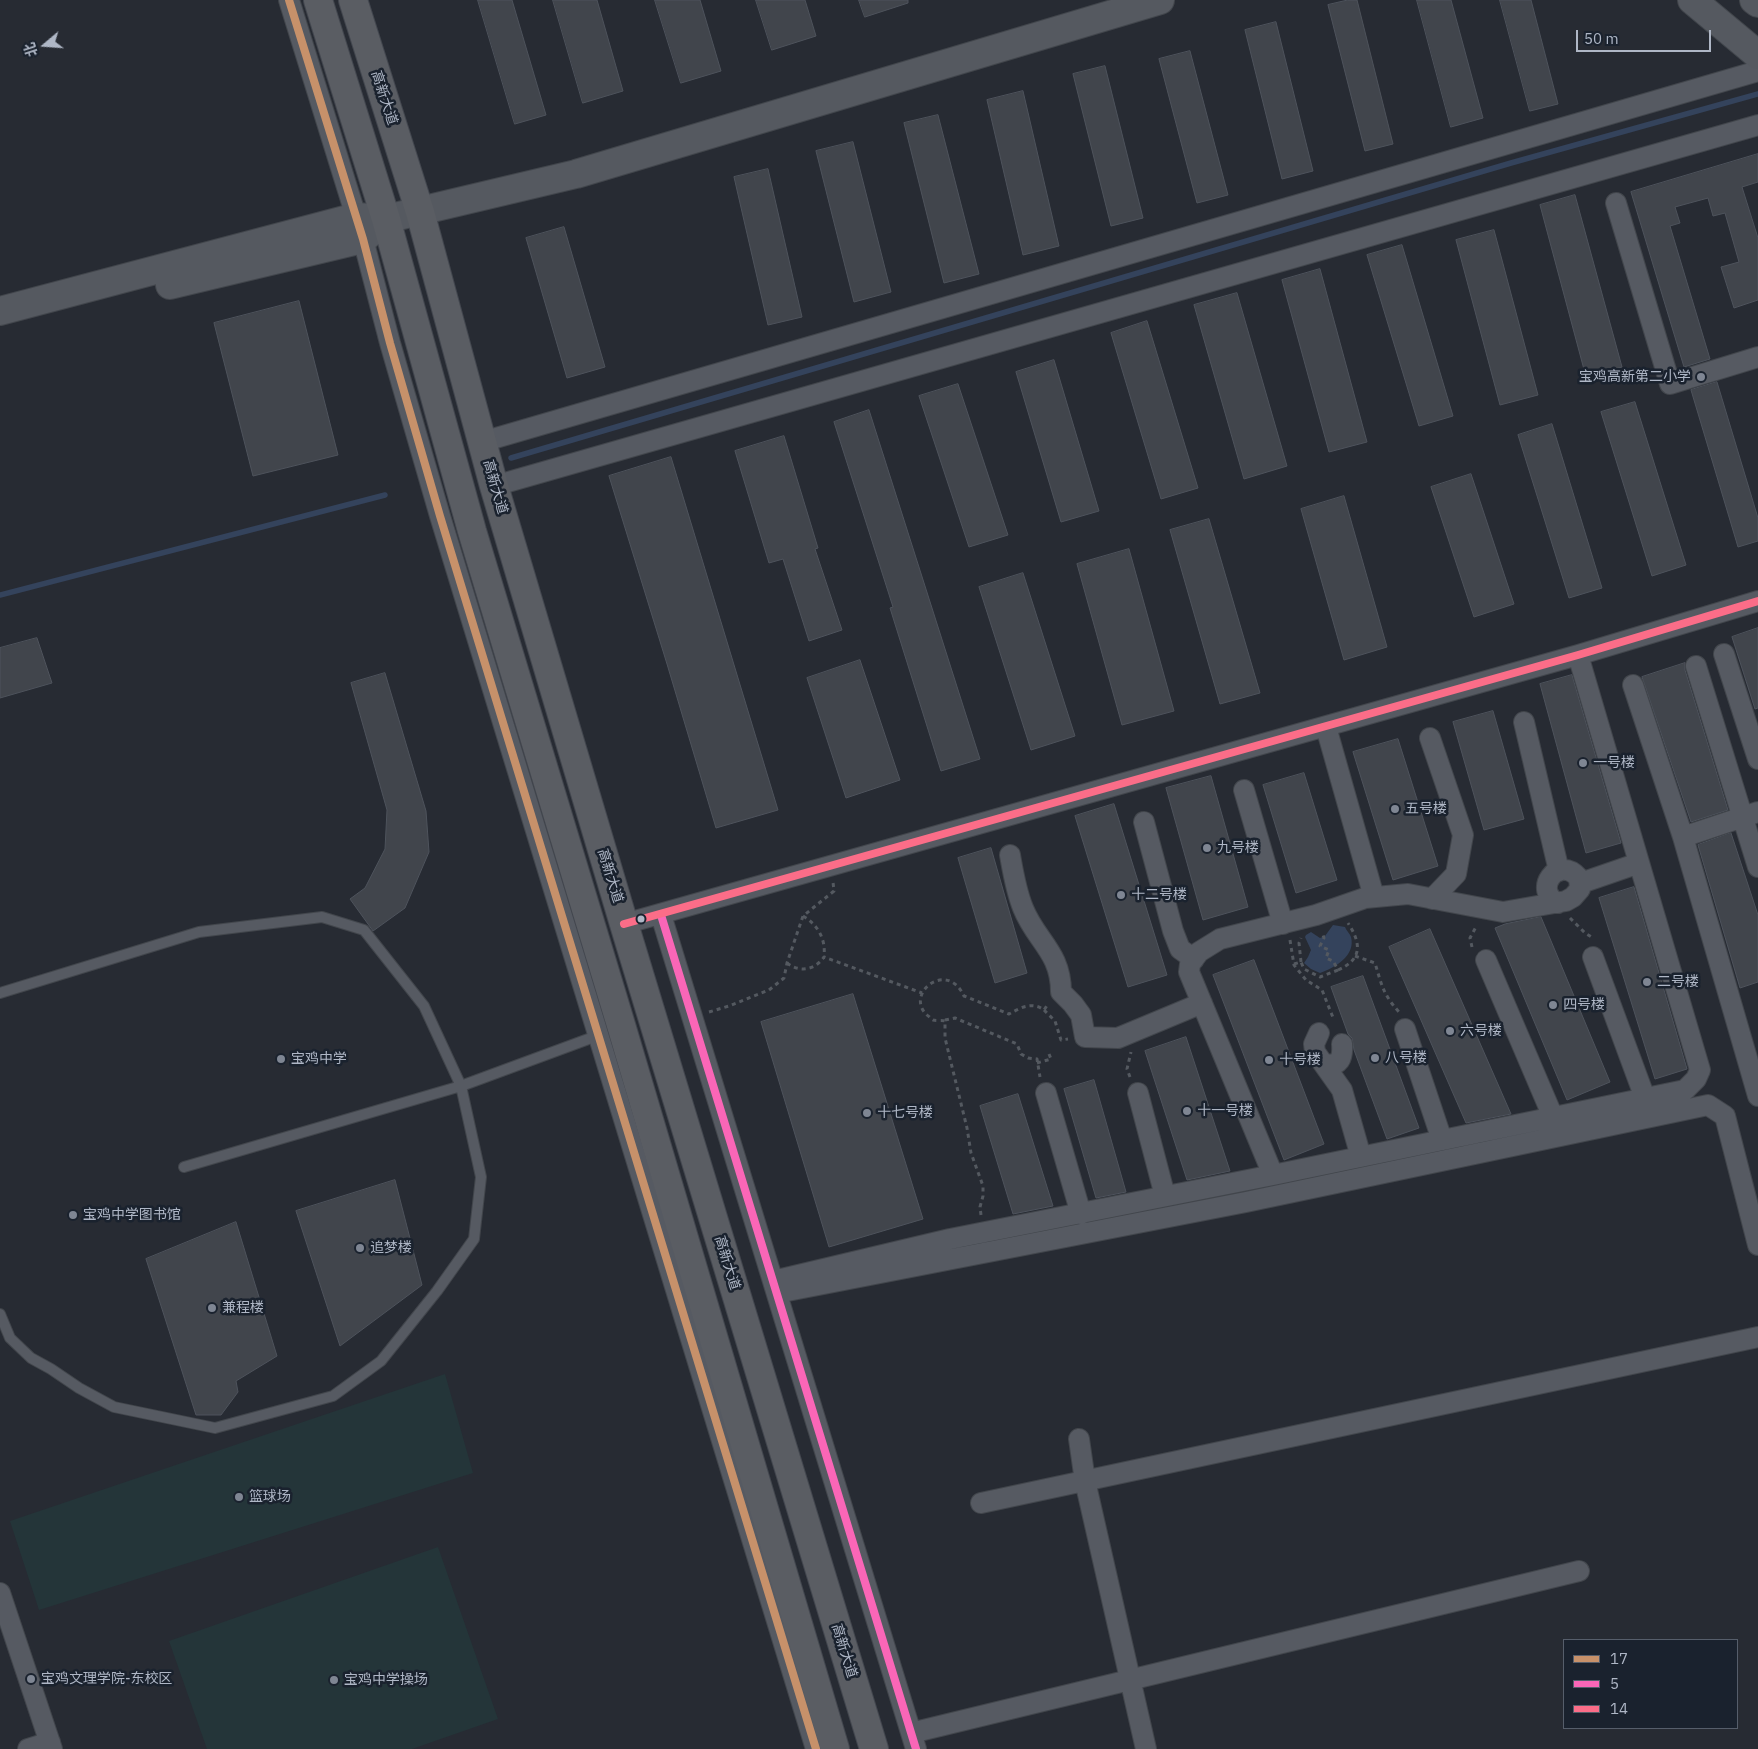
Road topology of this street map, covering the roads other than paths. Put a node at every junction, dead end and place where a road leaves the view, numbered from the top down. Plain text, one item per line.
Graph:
1 (289, 0) edge
2 (318, 0) edge
3 (353, 0) edge
4 (1160, 0) edge
5 (1692, 0) edge
6 (1754, 0) edge
7 (1758, 3) edge
8 (1758, 55) edge
9 (1758, 71) edge
10 (1758, 125) edge
11 (1616, 203) dead end
12 (420, 212) junction
13 (386, 219) junction
14 (359, 228) junction
15 (0, 311) edge
16 (0, 327) edge
17 (1758, 357) edge
18 (482, 442) junction
19 (494, 486) junction
20 (1758, 601) edge
21 (1724, 654) dead end
22 (1578, 655) junction
23 (1696, 666) dead end
24 (1633, 685) dead end
25 (1524, 722) dead end
26 (1326, 727) junction
27 (1430, 738) dead end
28 (1758, 760) edge
29 (1244, 790) dead end
30 (1751, 814) edge
31 (1144, 822) dead end
32 (1683, 837) junction
33 (1010, 855) dead end
34 (1639, 863) junction
35 (1758, 867) edge
36 (1559, 871) junction
37 (1581, 883) junction
38 (1374, 897) junction
39 (1432, 899) junction
40 (1562, 902) junction
41 (661, 915) junction
42 (624, 924) junction
43 (1283, 924) junction
44 (1592, 957) road end
45 (1194, 959) junction
46 (1486, 960) road end
47 (0, 993) edge
48 (1202, 1003) junction
49 (1405, 1029) road end
50 (610, 1030) junction
51 (1332, 1034) road end
52 (460, 1086) junction
53 (1046, 1093) road end
54 (1138, 1093) road end
55 (1758, 1096) edge
56 (1645, 1098) junction
57 (1553, 1117) junction
58 (1442, 1140) junction
59 (1361, 1157) junction
60 (184, 1167) dead end
61 (1273, 1175) junction
62 (1165, 1196) junction
63 (1081, 1214) junction
64 (1758, 1245) edge
65 (775, 1287) junction
66 (0, 1314) edge
67 (1758, 1337) edge
68 (1079, 1439) dead end
69 (1085, 1480) junction
70 (981, 1503) dead end
71 (1579, 1571) dead end
72 (0, 1593) edge
73 (1130, 1680) junction
74 (913, 1741) edge
75 (51, 1745) edge
76 (28, 1749) edge
77 (816, 1749) edge
78 (835, 1749) edge
79 (874, 1749) edge
80 (1146, 1749) edge

1 - 14 street
2 - 13 highway
3 - 12 highway, 高新大道
4 - 12 main road
5 - 8 main road
6 - 7 main road
9 - 18 street
10 - 19 street
11 - 17 street
12 - 13 main road
12 - 18 highway, 高新大道
13 - 14 main road
13 - 50 highway
14 - 15 main road
14 - 16 main road
14 - 50 street
18 - 19 highway, 高新大道
19 - 42 highway, 高新大道
20 - 22 street
21 - 28 street
22 - 26 street
22 - 34 street
23 - 30 street
24 - 32 street
25 - 36 street
26 - 38 street
26 - 41 street
27 - 39 street
29 - 43 street
30 - 32 street
30 - 35 street
31 - 45 street
32 - 55 street
33 - 48 street
34 - 37 street
34 - 56 street
36 - 37 street
36 - 40 street
37 - 40 street
38 - 39 street
38 - 43 street
39 - 40 street
41 - 42 street
41 - 65 street
42 - 79 highway, 高新大道
43 - 45 street
44 - 56 street
45 - 48 street
46 - 57 street
47 - 52 lane
48 - 61 street
49 - 58 street
50 - 52 lane
50 - 77 street
50 - 78 highway
51 - 59 street
52 - 60 lane
52 - 66 lane
53 - 63 street
54 - 62 street
56 - 57 street
57 - 58 street
58 - 59 street
59 - 61 street
61 - 62 street
62 - 63 street
63 - 65 street
64 - 65 street
65 - 74 street
67 - 69 street
68 - 69 street
69 - 70 street
69 - 73 street
71 - 73 street
72 - 75 street
73 - 74 street
73 - 80 street
75 - 76 street

